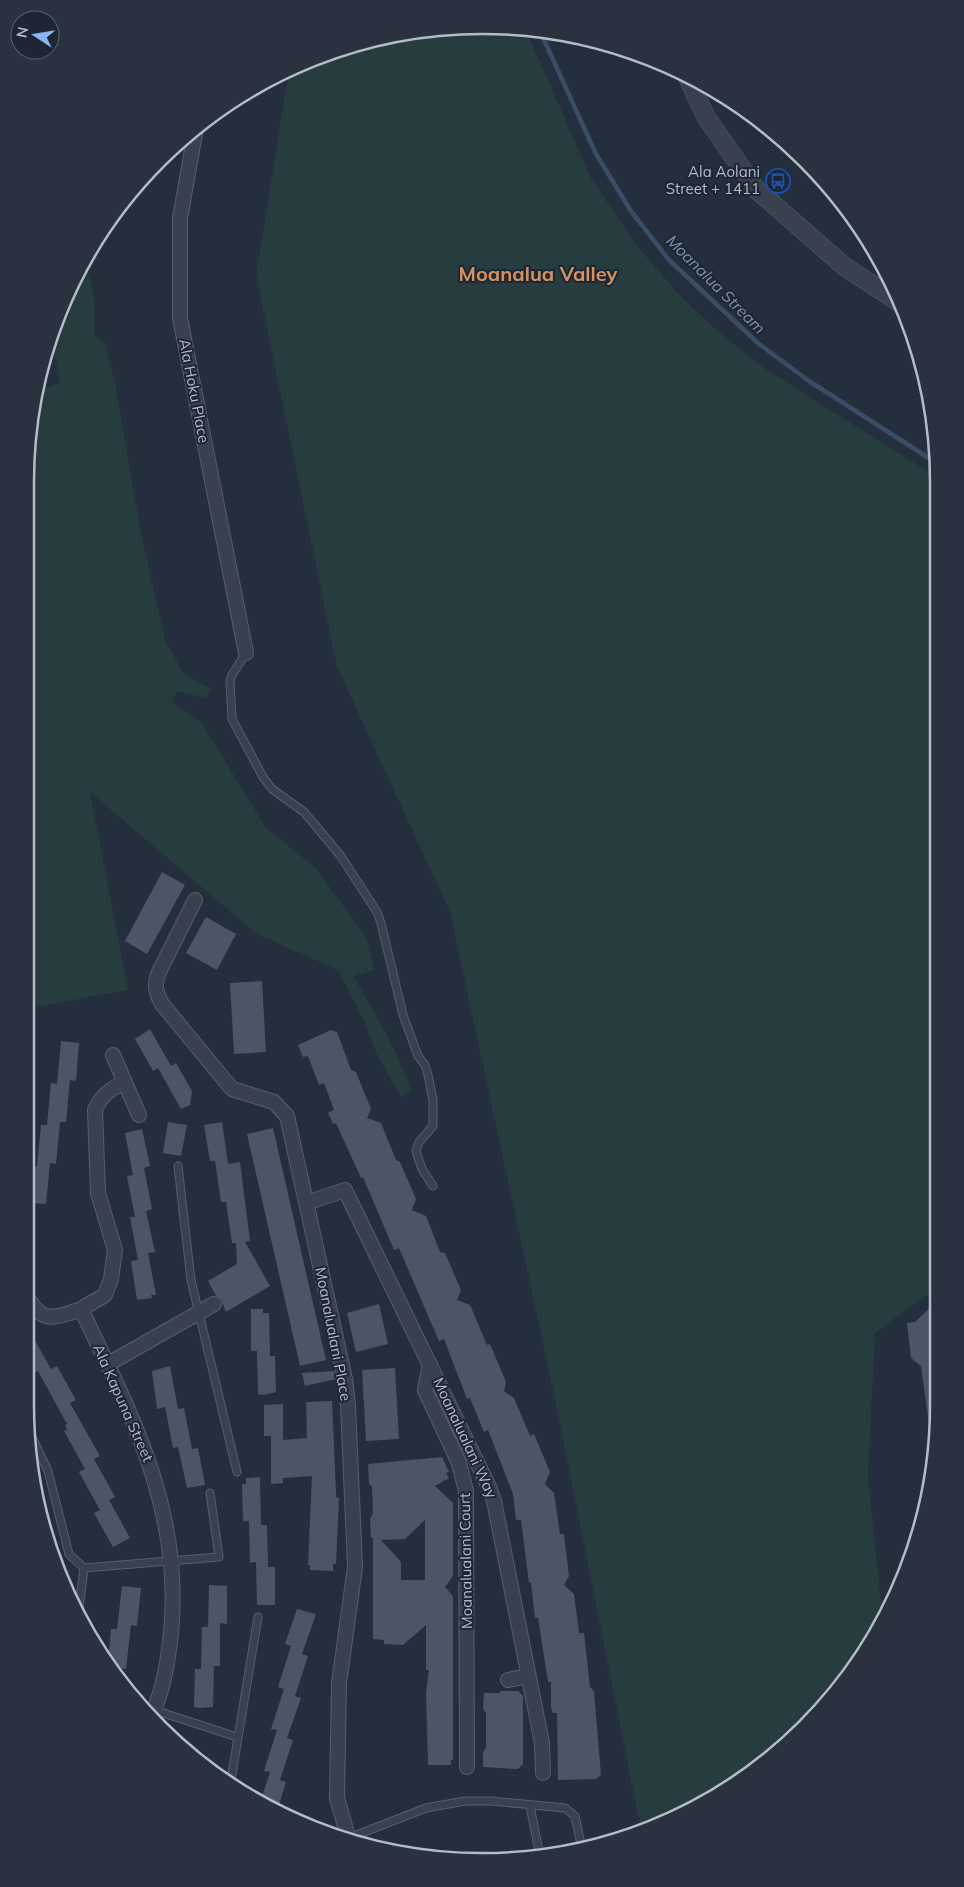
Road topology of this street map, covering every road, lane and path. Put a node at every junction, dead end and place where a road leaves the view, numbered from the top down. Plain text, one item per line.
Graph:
1 (691, 86) edge
2 (194, 138) edge
3 (890, 296) edge
4 (246, 653) joint
5 (195, 900) dead end
6 (113, 1055) dead end
7 (125, 1083) junction
8 (138, 1114) dead end
9 (178, 1166) dead end
10 (433, 1186) dead end
11 (306, 1203) junction
12 (214, 1304) dead end
13 (34, 1307) edge
14 (81, 1309) junction
15 (200, 1312) junction
16 (108, 1364) junction
17 (430, 1364) junction
18 (36, 1446) edge
19 (237, 1472) dead end
20 (210, 1493) dead end
21 (172, 1559) junction
22 (84, 1568) junction
23 (80, 1602) edge
24 (258, 1617) dead end
25 (528, 1676) junction
26 (508, 1680) dead end
27 (154, 1710) edge
28 (156, 1713) edge
29 (238, 1737) junction
30 (467, 1767) dead end
31 (543, 1773) dead end
32 (231, 1777) edge
33 (530, 1806) junction
34 (347, 1832) edge
35 (358, 1835) edge
36 (580, 1842) edge
37 (539, 1849) edge

1 - 3 street
2 - 4 street, Ala Hoku Place
4 - 10 lane
5 - 11 street, Moanalualani Place
6 - 7 street
7 - 8 street
7 - 14 street
9 - 15 lane
11 - 17 street, Moanalualani Way
11 - 34 street, Moanalualani Place
12 - 15 street
13 - 14 street
14 - 16 street, Ala Kapuna Street
15 - 16 street
15 - 19 lane
16 - 21 street, Ala Kapuna Street
17 - 25 street, Moanalualani Way
17 - 30 street, Moanalualani Court
18 - 22 lane
20 - 21 lane
21 - 22 lane
21 - 27 street, Ala Kapuna Street
22 - 23 lane
24 - 29 lane
25 - 26 street
25 - 31 street, Moanalualani Way
28 - 29 lane
29 - 32 lane
33 - 35 lane
33 - 36 lane
33 - 37 lane

